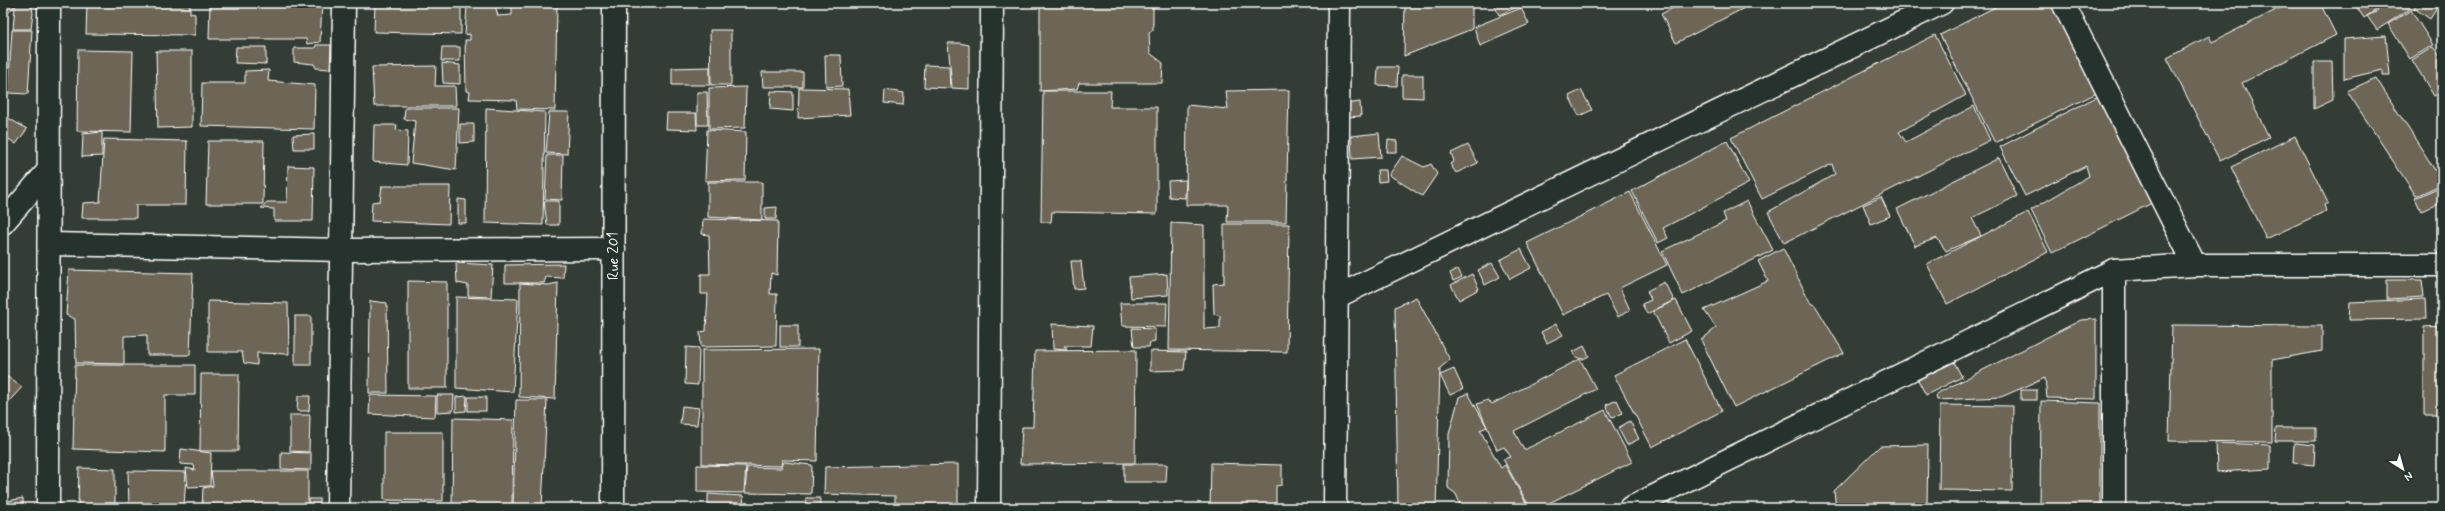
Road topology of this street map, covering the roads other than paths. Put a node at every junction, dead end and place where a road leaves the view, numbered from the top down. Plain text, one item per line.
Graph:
1 (49, 3) edge
2 (344, 3) edge
3 (614, 3) edge
4 (992, 3) edge
5 (1339, 3) edge
6 (1942, 3) edge
7 (2063, 3) edge
8 (48, 172) junction
9 (3, 223) edge
10 (50, 244) junction
11 (614, 249) junction
12 (343, 250) junction
13 (2195, 265) junction
14 (2442, 265) edge
15 (2114, 270) junction
16 (1336, 296) junction
17 (48, 508) edge
18 (338, 508) edge
19 (613, 508) edge
20 (989, 508) edge
21 (1335, 508) edge
22 (1630, 508) edge
23 (2114, 508) edge

1 - 8 street
2 - 12 street
3 - 11 street, Rue 201
4 - 20 street
5 - 16 street
6 - 16 street
7 - 13 street
8 - 9 street
8 - 10 street
10 - 12 street
10 - 17 street
11 - 12 street
11 - 19 street, Rue 201
12 - 18 street
13 - 14 street
13 - 15 street
15 - 22 street
15 - 23 street
16 - 21 street

